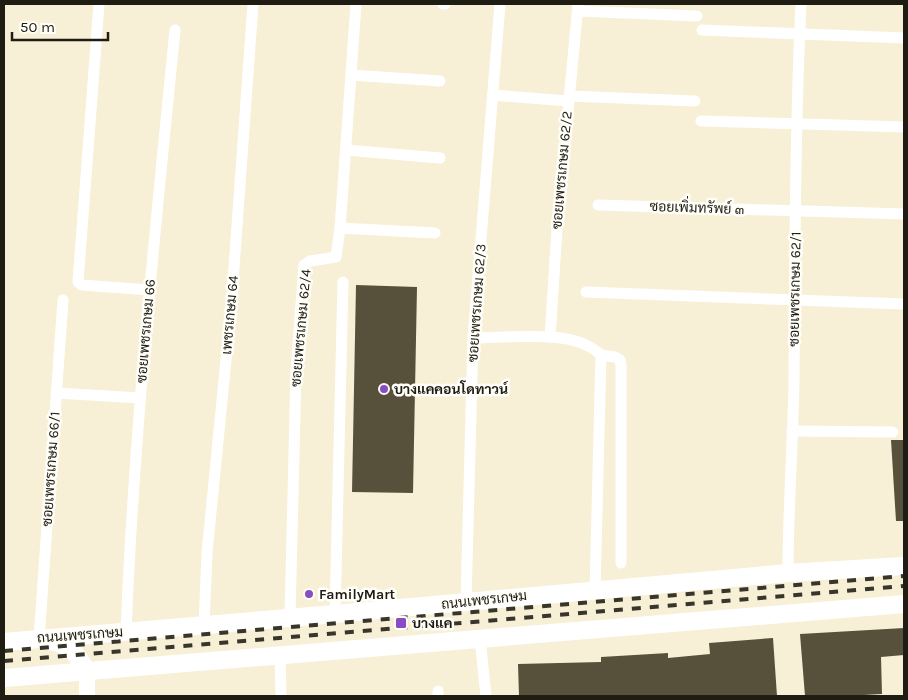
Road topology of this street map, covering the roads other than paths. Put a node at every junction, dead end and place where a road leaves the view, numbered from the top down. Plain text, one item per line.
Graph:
1 (99, 4) edge
2 (253, 4) edge
3 (356, 4) edge
4 (500, 4) edge
5 (801, 4) edge
6 (578, 7) edge
7 (697, 16) dead end
8 (175, 30) dead end
9 (702, 30) dead end
10 (799, 33) junction
11 (904, 38) edge
12 (351, 75) junction
13 (440, 80) dead end
14 (493, 95) junction
15 (568, 99) junction
16 (694, 101) dead end
17 (701, 121) dead end
18 (796, 124) junction
19 (904, 127) edge
20 (346, 150) junction
21 (440, 158) dead end
22 (598, 205) dead end
23 (795, 211) junction
24 (904, 214) edge
25 (340, 228) junction
26 (435, 233) dead end
27 (343, 282) dead end
28 (150, 290) junction
29 (586, 292) dead end
30 (63, 300) dead end
31 (794, 300) junction
32 (904, 304) edge
33 (550, 337) junction
34 (473, 338) junction
35 (601, 355) junction
36 (621, 392) junction
37 (601, 393) junction
38 (56, 394) junction
39 (140, 398) junction
40 (792, 431) junction
41 (893, 432) dead end
42 (599, 438) junction
43 (621, 438) junction
44 (621, 563) dead end
45 (904, 566) edge
46 (788, 574) junction
47 (595, 590) junction
48 (466, 602) junction
49 (904, 604) edge
50 (335, 614) junction
51 (290, 618) junction
52 (204, 625) junction
53 (126, 632) junction
54 (39, 638) junction
55 (480, 638) junction
56 (4, 642) edge
57 (280, 655) junction
58 (87, 671) junction
59 (4, 678) edge
60 (87, 696) edge
61 (282, 696) edge
62 (486, 696) edge

1 - 28 street
2 - 52 street, เพชรเกษม 64
3 - 12 street, ซอยเพชรเกษม 62/4
4 - 14 street, ซอยเพชรเกษม 62/3
5 - 10 street, ซอยเพชรเกษม 62/1
6 - 7 street
6 - 15 street, ซอยเพชรเกษม 62/2
8 - 28 street, ซอยเพชรเกษม 66
9 - 10 street
10 - 11 street
10 - 18 street, ซอยเพชรเกษม 62/1
12 - 13 street
12 - 20 street, ซอยเพชรเกษม 62/4
14 - 15 street
14 - 34 street, ซอยเพชรเกษม 62/3
15 - 16 street
15 - 33 street, ซอยเพชรเกษม 62/2
17 - 18 street
18 - 19 street
18 - 23 street, ซอยเพชรเกษม 62/1
20 - 21 street
20 - 25 street, ซอยเพชรเกษม 62/4
22 - 23 street, ซอยเพิ่มทรัพย์ ๓
23 - 24 street, ซอยเพิ่มทรัพย์ ๓
23 - 31 street, ซอยเพชรเกษม 62/1
25 - 26 street
25 - 51 street, ซอยเพชรเกษม 62/4
27 - 50 street
28 - 39 street, ซอยเพชรเกษม 66
29 - 31 street
30 - 38 street, ซอยเพชรเกษม 66/1
31 - 32 street
31 - 40 street, ซอยเพชรเกษม 62/1
33 - 34 street
33 - 35 street
34 - 48 street, ซอยเพชรเกษม 62/3
35 - 36 street
35 - 37 street
36 - 37 street
36 - 43 street
37 - 42 street
38 - 39 street
38 - 54 street, ซอยเพชรเกษม 66/1
39 - 53 street, ซอยเพชรเกษม 66
40 - 41 street
40 - 46 street, ซอยเพชรเกษม 62/1
42 - 43 street
42 - 47 street
43 - 44 street
45 - 46 main road, ถนนเพชรเกษม
46 - 47 main road, ถนนเพชรเกษม
47 - 48 main road, ถนนเพชรเกษม
48 - 50 main road, ถนนเพชรเกษม
49 - 55 main road
50 - 51 main road, ถนนเพชรเกษม
51 - 52 main road, ถนนเพชรเกษม
52 - 53 main road, ถนนเพชรเกษม
53 - 54 main road, ถนนเพชรเกษม
54 - 56 main road, ถนนเพชรเกษม
54 - 58 main road
55 - 57 main road
55 - 62 street
57 - 58 main road
57 - 61 street
58 - 59 main road
58 - 60 main road

